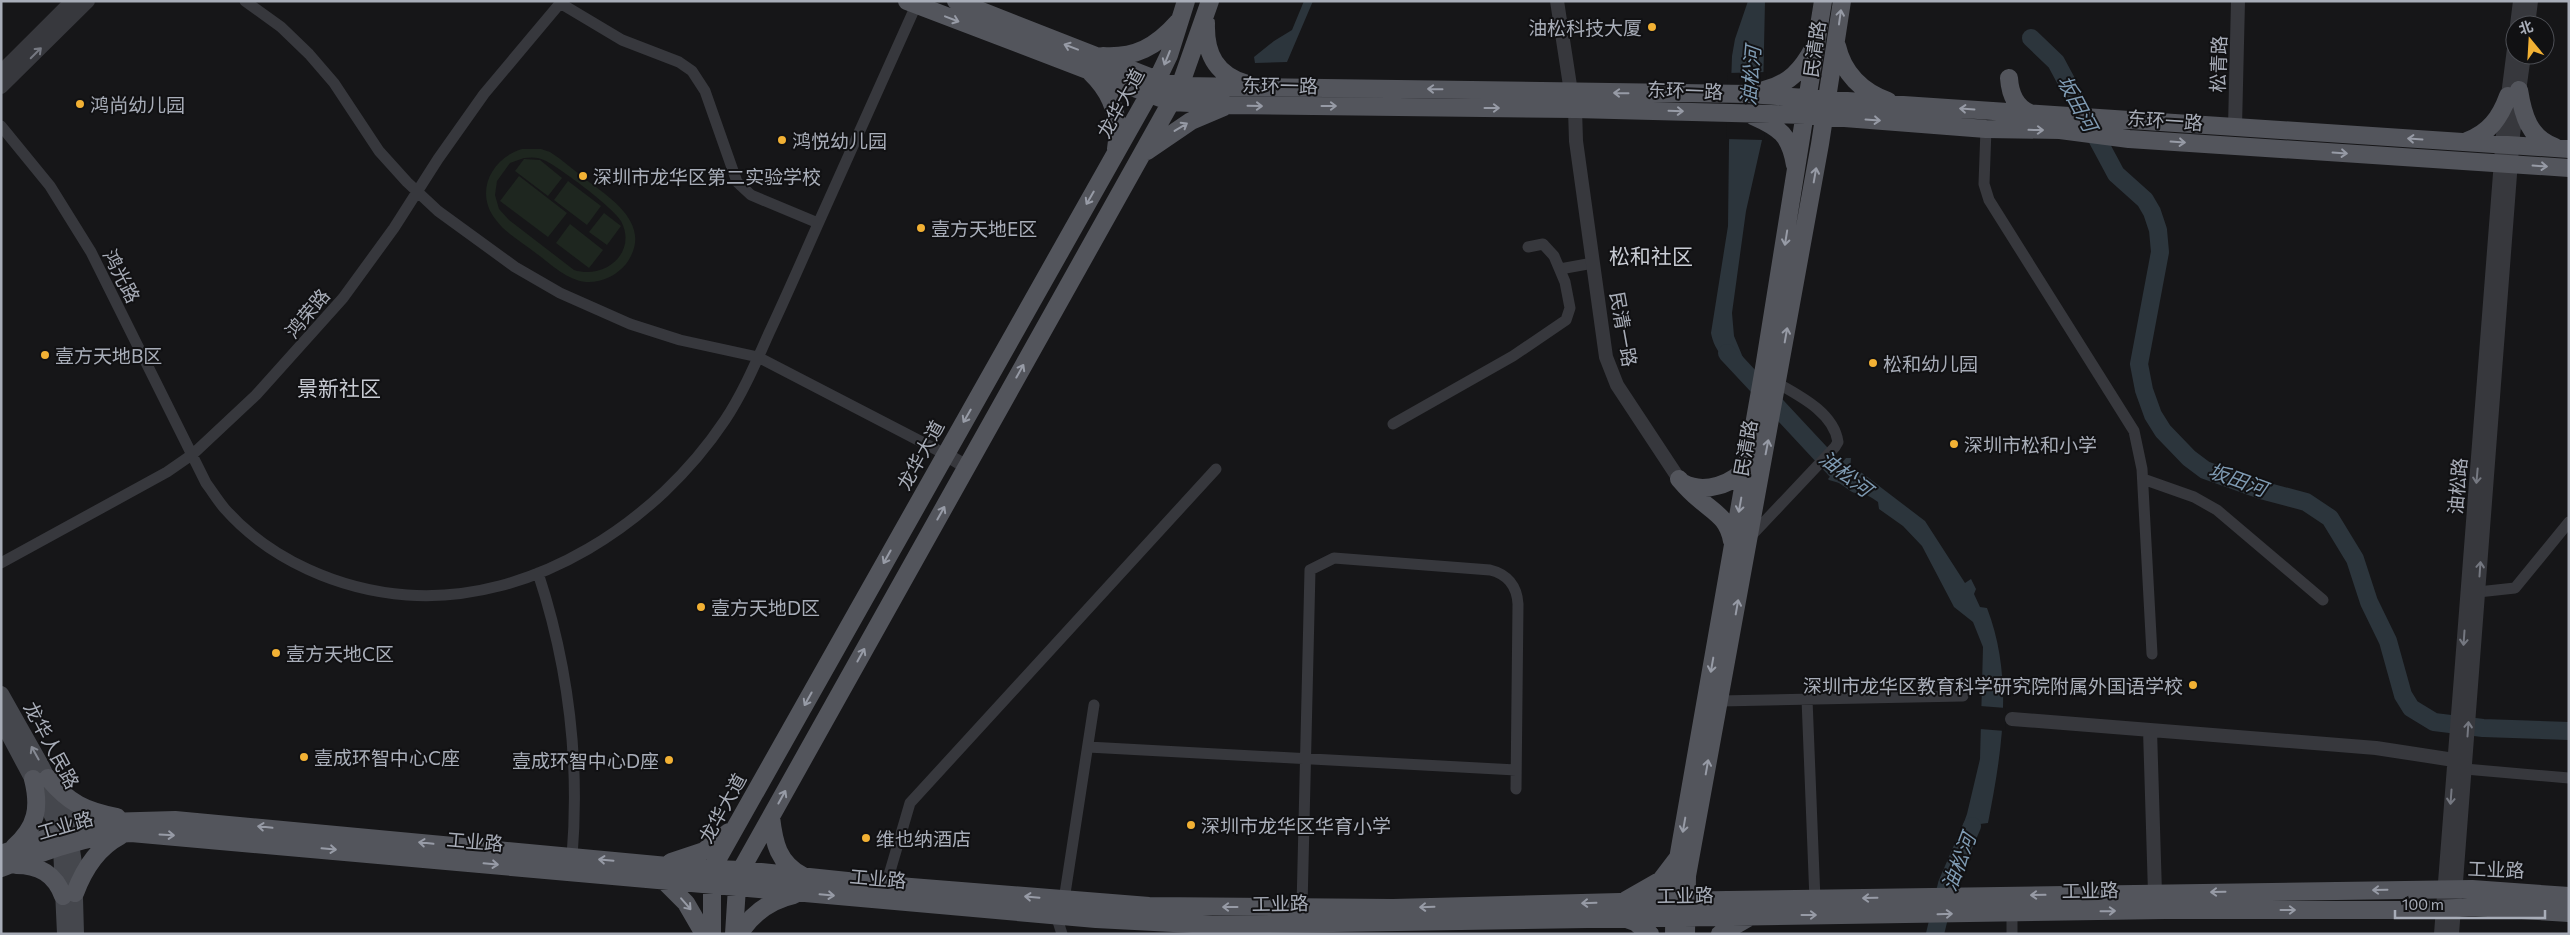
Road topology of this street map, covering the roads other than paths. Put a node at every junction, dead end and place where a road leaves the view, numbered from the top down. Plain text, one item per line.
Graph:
1 (72, 1) edge
2 (88, 1) edge
3 (246, 1) edge
4 (956, 1) edge
5 (1186, 1) edge
6 (1557, 1) edge
7 (1823, 1) edge
8 (1842, 1) edge
9 (2238, 1) edge
10 (2520, 1) edge
11 (2531, 1) edge
12 (561, 2) edge
13 (914, 2) edge
14 (1208, 7) edge
15 (2518, 15) edge
16 (2529, 15) edge
17 (1180, 20) junction
18 (1818, 38) junction
19 (1837, 39) junction
20 (1091, 64) junction
21 (2515, 65) edge
22 (2521, 65) edge
23 (1, 72) edge
24 (2009, 78) dead end
25 (1236, 84) junction
26 (1180, 86) junction
27 (1, 87) edge
28 (1153, 88) junction
29 (1770, 92) junction
30 (2514, 93) junction
31 (1809, 97) junction
32 (1573, 100) junction
33 (1171, 102) junction
34 (1229, 105) junction
35 (1903, 105) junction
36 (1826, 108) junction
37 (2030, 113) junction
38 (1806, 115) junction
39 (1770, 119) junction
40 (1, 126) edge
41 (2235, 127) junction
42 (1986, 129) junction
43 (2464, 142) junction
44 (2507, 145) junction
45 (2563, 149) edge
46 (1142, 155) junction
47 (1114, 156) junction
48 (2506, 164) junction
49 (2569, 168) edge
50 (1796, 173) junction
51 (417, 192) junction
52 (818, 223) junction
53 (1528, 247) dead end
54 (1593, 263) junction
55 (1560, 269) junction
56 (758, 357) junction
57 (1777, 383) junction
58 (1393, 424) dead end
59 (193, 454) junction
60 (945, 454) junction
61 (1747, 465) junction
62 (967, 467) junction
63 (1216, 468) dead end
64 (1679, 479) junction
65 (2143, 479) junction
66 (2569, 522) edge
67 (1750, 537) junction
68 (1732, 546) junction
69 (1, 563) edge
70 (538, 573) junction
71 (2478, 592) junction
72 (2323, 600) dead end
73 (2152, 654) dead end
74 (1, 694) edge
75 (1963, 696) dead end
76 (1808, 699) junction
77 (1720, 701) junction
78 (2464, 704) junction
79 (1094, 706) dead end
80 (2012, 719) dead end
81 (1, 720) edge
82 (2150, 730) junction
83 (1088, 747) junction
84 (1306, 758) junction
85 (2460, 758) junction
86 (1516, 770) junction
87 (40, 778) junction
88 (2569, 778) edge
89 (1516, 790) dead end
90 (771, 817) junction
91 (130, 826) junction
92 (736, 828) junction
93 (66, 839) junction
94 (572, 857) junction
95 (1678, 857) junction
96 (5, 860) edge
97 (643, 864) junction
98 (713, 877) junction
99 (739, 878) junction
100 (662, 880) junction
101 (805, 885) junction
102 (886, 886) junction
103 (2450, 889) junction
104 (2155, 892) junction
105 (69, 894) junction
106 (2569, 896) edge
107 (1064, 900) junction
108 (1815, 900) junction
109 (1972, 905) junction
110 (1302, 908) junction
111 (2448, 909) junction
112 (1621, 910) junction
113 (2012, 913) junction
114 (2569, 913) edge
115 (1056, 915) junction
116 (1760, 916) junction
117 (1680, 917) edge
118 (65, 934) edge
119 (76, 934) edge
120 (704, 934) edge
121 (712, 934) edge
122 (734, 934) edge
123 (739, 934) edge
124 (1062, 934) edge
125 (1650, 934) edge
126 (1720, 934) edge
127 (2012, 934) edge
128 (2441, 934) edge
129 (2452, 934) edge

1 - 23 street
27 -> 2 street
3 - 51 street
20 -> 4 main road, 东环一路
5 - 17 main road, 龙华大道
6 - 32 street, 民清一路
7 - 18 main road, 民清路
19 -> 8 main road, 民清路
9 - 41 street, 松青路
10 - 15 street
11 - 16 street
12 - 51 street, 鸿荣路
12 - 52 street
13 -> 20 main road, 东环一路
13 - 52 street, 鸿光路
14 - 25 main road
14 - 26 main road
17 - 20 main road
17 -> 28 main road, 龙华大道
18 - 29 main road
18 - 31 main road, 民清路
19 - 35 main road
19 - 36 main road, 民清路
20 - 28 main road, 东环一路
20 - 47 main road
21 - 30 street, 油松路
22 - 30 street, 油松路
24 - 37 main road
25 - 26 main road, 东环一路
32 -> 25 main road, 东环一路
26 - 28 main road, 东环一路
26 - 33 main road
28 - 33 main road, 东环一路
28 - 47 main road, 龙华大道
29 - 31 main road, 东环一路
29 -> 32 main road, 东环一路
30 - 43 main road
30 - 44 street, 油松路
30 - 45 main road
31 - 36 main road, 东环一路
31 - 38 main road, 民清路
34 -> 32 main road, 东环一路
32 -> 39 main road, 东环一路
32 - 54 street, 民清一路
33 - 34 main road, 东环一路
33 - 46 main road
46 -> 34 main road
35 - 36 main road, 东环一路
37 -> 35 main road, 东环一路
36 - 38 main road, 东环一路
36 -> 42 main road, 东环一路
57 -> 36 main road, 民清路
37 - 41 main road, 东环一路
38 - 39 main road, 东环一路
38 - 50 main road, 民清路
39 - 50 main road
40 - 59 street, 鸿光路
43 -> 41 main road, 东环一路
42 -> 48 main road, 东环一路
42 - 65 street
43 - 44 main road, 东环一路
44 - 45 main road, 东环一路
44 - 48 street, 油松路
62 -> 46 main road
47 -> 60 main road, 龙华大道
48 -> 49 main road, 东环一路
71 -> 48 street, 油松路
48 -> 78 street, 油松路
50 -> 61 main road, 民清路
51 - 56 street
51 - 59 street, 鸿荣路
52 - 56 street, 鸿光路
53 - 55 street
54 - 55 street
54 - 64 street, 民清一路
55 - 58 street
56 - 60 street
56 - 70 street, 鸿光路
67 -> 57 main road, 民清路
57 - 67 street
59 - 69 street, 鸿荣路
59 - 70 street, 鸿光路
60 - 62 street
60 -> 92 main road, 龙华大道
61 - 64 main road
61 -> 68 main road, 民清路
90 -> 62 main road
63 - 102 street
64 - 68 main road
65 - 72 street
65 - 73 street
66 - 71 street
77 -> 67 main road, 民清路
68 -> 95 main road, 民清路
70 - 94 street
71 - 78 street, 油松路
87 -> 74 main road, 龙华人民路
75 - 76 street
76 - 77 street
76 - 108 street
117 -> 77 main road, 民清路
78 - 85 street, 油松路
79 - 83 street
80 - 82 street
81 - 87 main road, 龙华人民路
82 - 85 street
82 - 104 street
83 - 84 street
83 - 107 street
84 - 86 street
84 - 86 street
84 - 110 street
85 - 88 street
85 - 103 street, 油松路
86 - 89 street
87 - 91 main road
87 - 93 main road, 龙华人民路
87 - 96 main road
90 - 99 main road
90 - 101 main road
91 - 93 main road, 工业路
94 -> 91 main road, 工业路
91 -> 100 main road, 工业路
91 - 105 main road
92 - 97 main road
92 - 98 main road, 龙华大道
93 - 96 main road, 工业路
93 - 105 main road, 龙华人民路
97 -> 94 main road, 工业路
95 - 112 main road
95 - 117 main road, 民清路
96 - 105 main road
97 - 98 main road, 工业路
98 - 99 main road, 工业路
98 - 100 main road, 工业路
98 - 121 main road, 龙华大道
99 - 101 main road, 工业路
99 - 122 main road
100 -> 120 main road
101 - 102 main road, 工业路
101 -> 115 main road, 工业路
101 - 123 main road
107 -> 102 main road, 工业路
103 -> 104 main road, 工业路
103 - 106 main road, 工业路
103 - 111 street, 油松路
104 -> 109 main road, 工业路
105 - 118 main road, 龙华人民路
105 - 119 main road, 龙华人民路
110 -> 107 main road, 工业路
107 - 115 street
109 -> 108 main road, 工业路
108 - 117 main road, 工业路
109 - 113 main road, 工业路
116 -> 109 main road, 工业路
112 -> 110 main road, 工业路
113 -> 111 main road, 工业路
111 - 114 main road, 工业路
111 - 128 street, 油松路
111 - 129 street, 油松路
112 - 115 main road, 工业路
112 - 117 main road, 工业路
112 - 125 main road
113 - 127 street
115 - 124 street
116 - 117 main road, 工业路
116 - 126 main road

